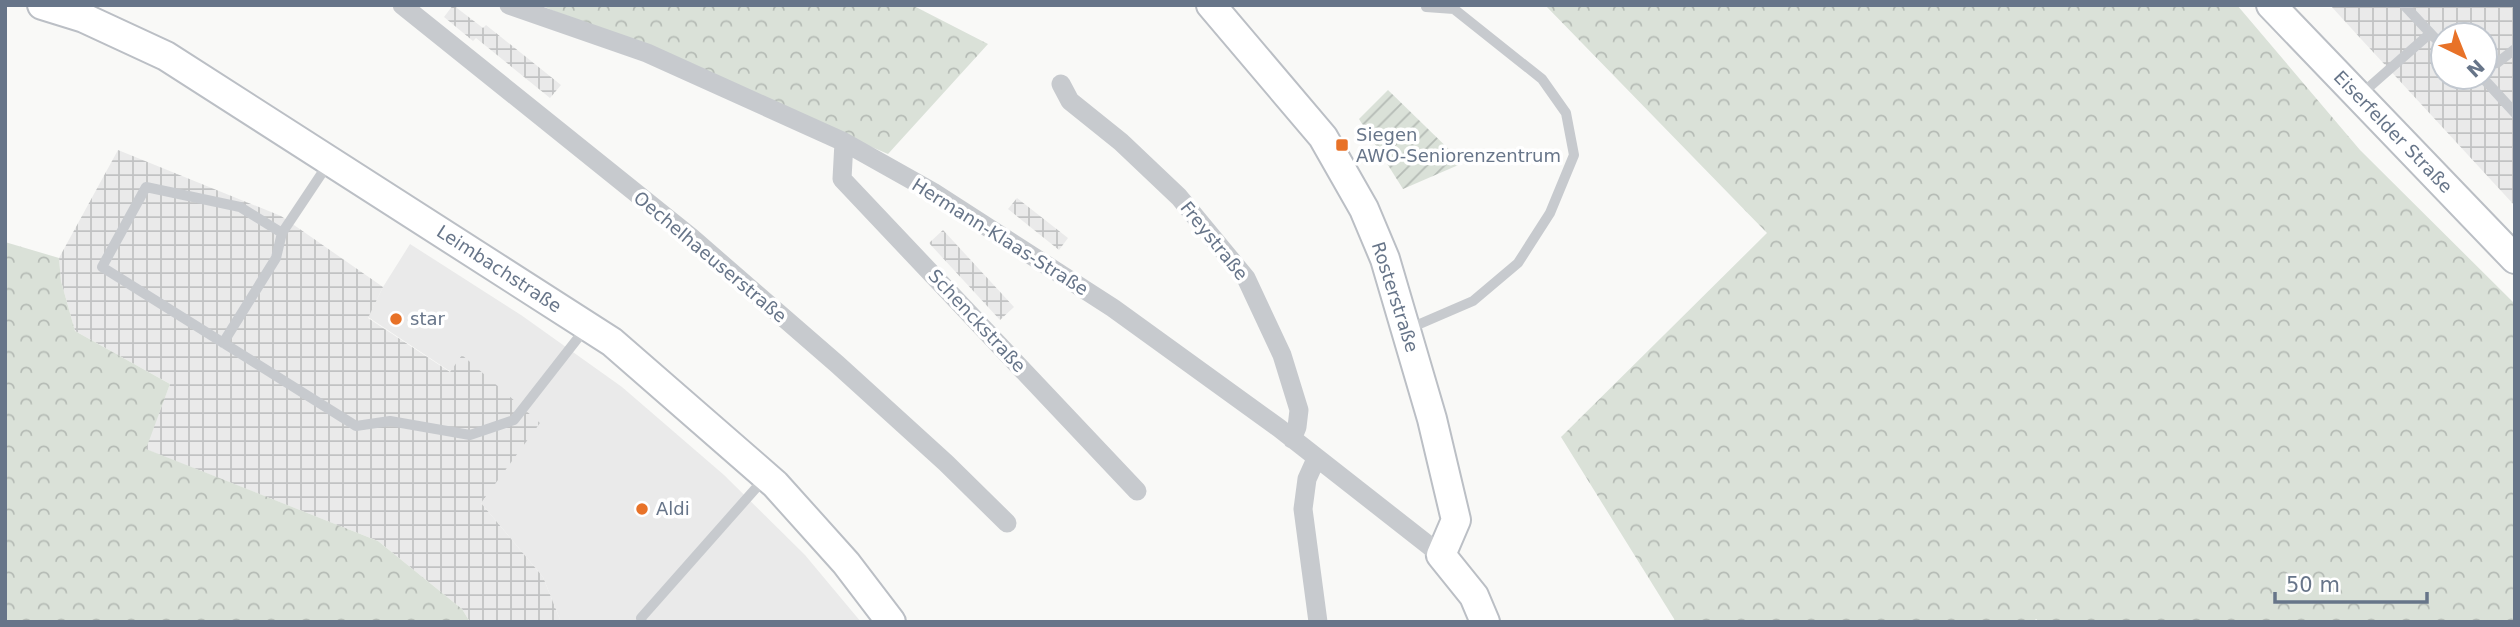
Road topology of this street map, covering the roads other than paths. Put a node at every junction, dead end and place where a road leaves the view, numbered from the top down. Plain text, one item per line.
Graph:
1 (41, 5) edge
2 (402, 5) edge
3 (509, 5) edge
4 (1211, 5) edge
5 (2272, 5) edge
6 (2404, 5) edge
7 (1426, 7) edge
8 (88, 12) edge
9 (2429, 32) edge
10 (2429, 36) edge
11 (2515, 49) edge
12 (2499, 61) edge
13 (1061, 84) dead end
14 (2495, 91) edge
15 (2359, 96) junction
16 (2515, 113) edge
17 (844, 142) junction
18 (330, 161) junction
19 (282, 233) junction
20 (2515, 258) edge
21 (587, 326) junction
22 (1406, 330) junction
23 (223, 343) junction
24 (1292, 439) junction
25 (1316, 459) junction
26 (766, 476) junction
27 (1136, 491) dead end
28 (1007, 523) dead end
29 (1441, 555) junction
30 (642, 622) edge
31 (891, 622) edge
32 (1318, 622) edge
33 (1485, 622) edge

1 - 8 main road, Leimbachstraße
2 - 28 street, Oechelhaeuserstraße
3 - 17 street, Hermann-Klaas-Straße
4 - 22 main road, Rosterstraße
5 - 15 main road, Eiserfelder Straße
6 - 9 lane
7 - 22 lane
8 - 18 main road, Leimbachstraße
10 - 15 lane
11 - 12 lane
13 - 24 street, Freystraße
14 - 16 lane
15 - 20 main road, Eiserfelder Straße
17 - 24 street, Hermann-Klaas-Straße
17 - 27 street, Schenckstraße
18 - 19 lane
18 - 21 main road, Leimbachstraße
19 - 23 lane
19 - 23 lane
21 - 23 lane
21 - 26 main road, Leimbachstraße
22 - 29 main road, Rosterstraße
24 - 25 street, Hermann-Klaas-Straße
25 - 29 street, Hermann-Klaas-Straße
25 - 32 street
26 - 30 lane
26 - 31 main road, Leimbachstraße
29 - 33 main road

